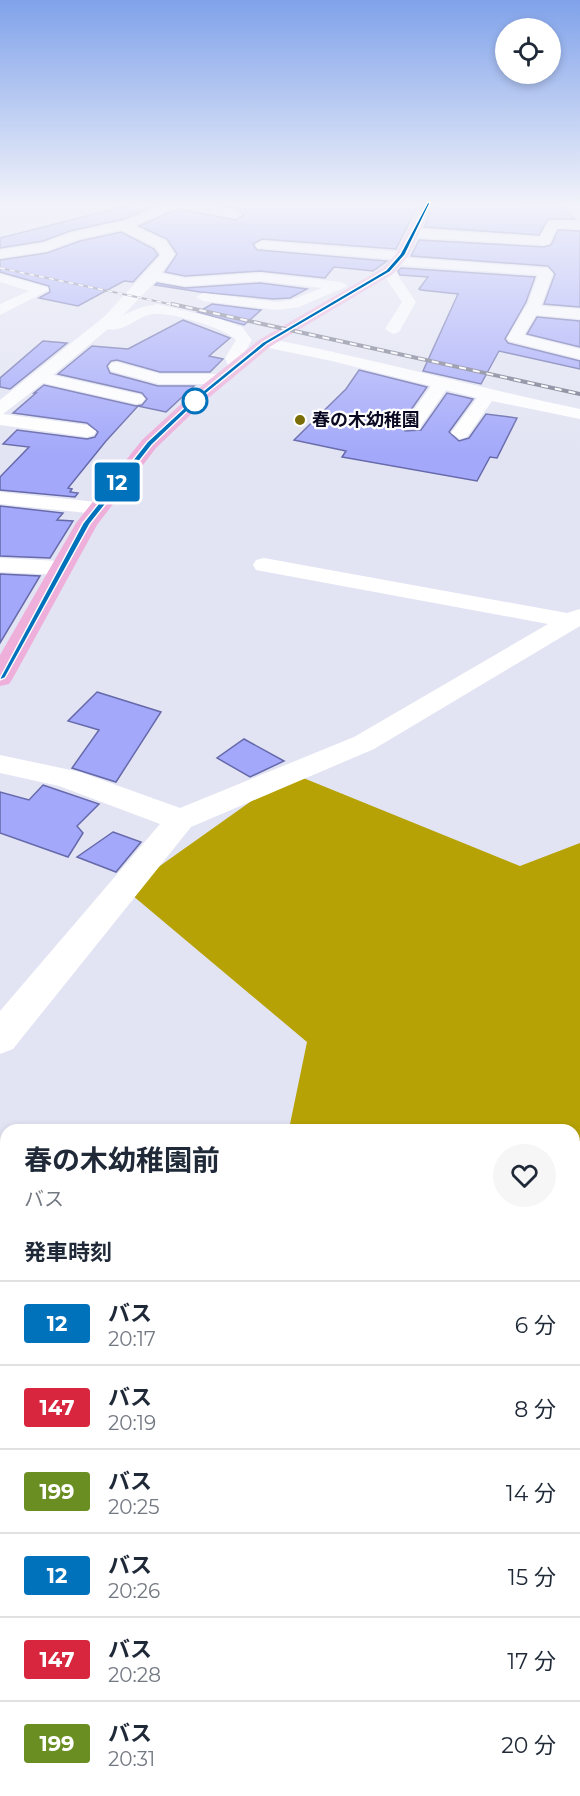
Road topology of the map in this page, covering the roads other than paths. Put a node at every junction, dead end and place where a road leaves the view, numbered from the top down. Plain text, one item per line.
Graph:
1 (31, 287) edge
2 (143, 287) edge
3 (338, 287) edge
4 (349, 287) edge
5 (402, 287) edge
6 (541, 287) edge
7 (203, 297) dead end
8 (0, 310) edge
9 (531, 310) junction
10 (580, 314) edge
11 (85, 321) dead end
12 (102, 328) junction
13 (393, 329) dead end
14 (265, 343) junction
15 (80, 345) junction
16 (580, 354) edge
17 (117, 367) dead end
18 (228, 373) junction
19 (38, 377) junction
20 (442, 383) junction
21 (488, 395) junction
22 (136, 399) dead end
23 (0, 409) edge
24 (580, 414) edge
25 (0, 419) edge
26 (412, 425) dead end
27 (87, 431) dead end
28 (460, 433) dead end
29 (0, 498) edge
30 (97, 508) junction
31 (0, 565) edge
32 (264, 565) dead end
33 (60, 568) junction
34 (574, 618) edge
35 (0, 678) edge
36 (0, 764) edge
37 (180, 820) junction
38 (0, 1038) edge

1 - 8 street
2 - 12 street
3 - 7 street
4 - 14 main road
5 - 13 street
6 - 9 street
9 - 10 street
9 - 16 street
11 - 15 street
12 - 15 street
12 - 18 street
14 - 18 main road
14 - 20 street
15 - 19 street
17 - 18 street
18 - 30 main road
19 - 22 street
19 - 23 street
20 - 21 street
20 - 26 street
21 - 24 street
21 - 28 street
25 - 27 street
29 - 30 street
30 - 33 main road
31 - 33 street
32 - 34 street
33 - 35 main road
34 - 37 street
36 - 37 street
37 - 38 street

